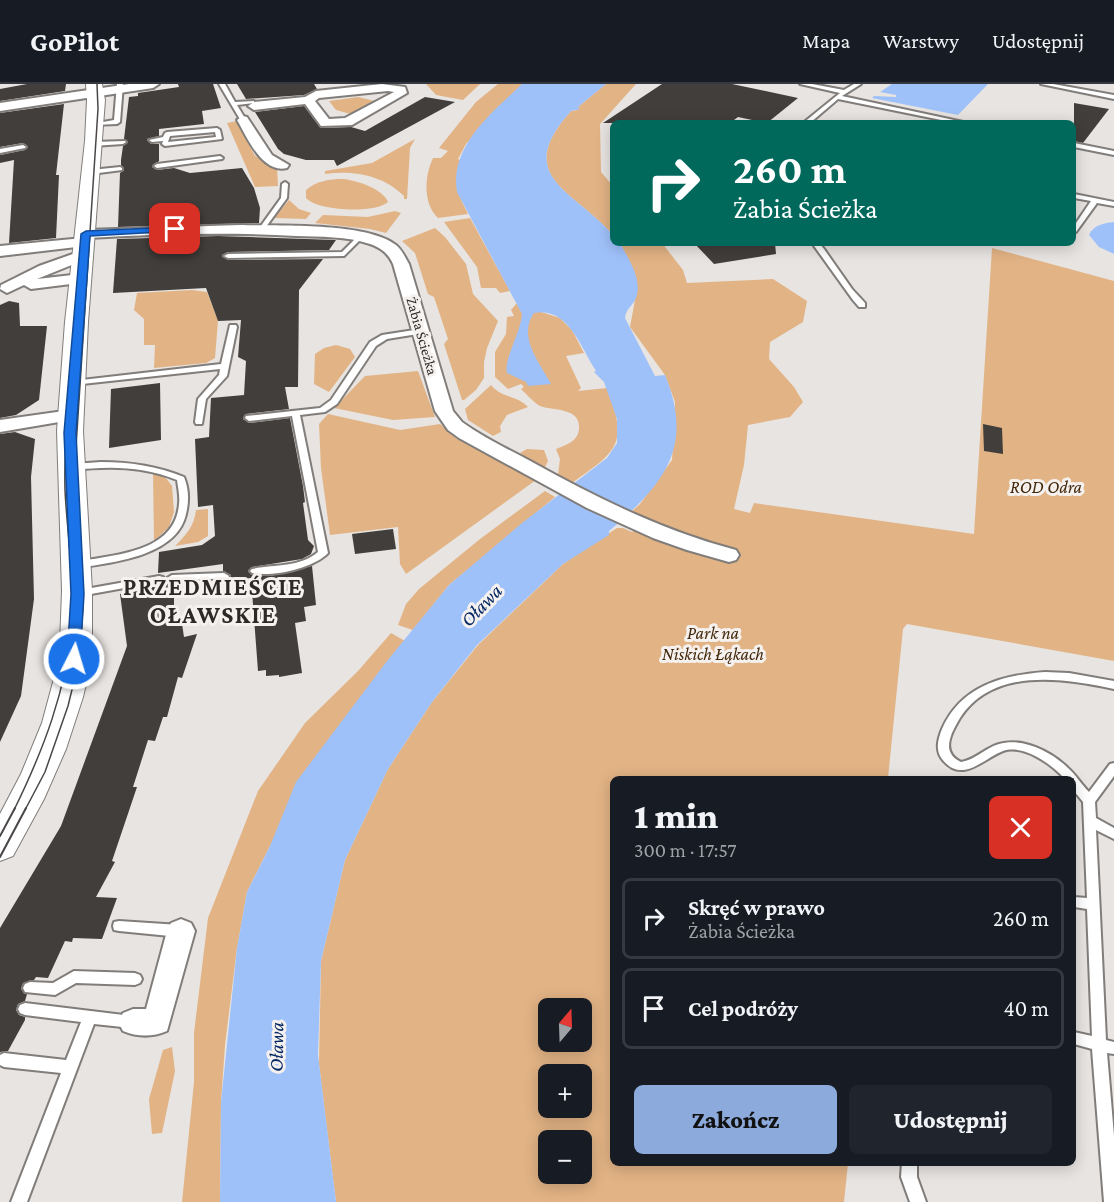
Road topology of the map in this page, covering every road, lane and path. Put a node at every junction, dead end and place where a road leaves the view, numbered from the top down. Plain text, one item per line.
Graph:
1 (153, 84) edge
2 (222, 84) edge
3 (803, 84) edge
4 (858, 84) edge
5 (1044, 84) edge
6 (121, 86) edge
7 (94, 88) edge
8 (844, 92) junction
9 (312, 95) junction
10 (837, 97) junction
11 (1114, 97) edge
12 (253, 104) joint
13 (0, 107) edge
14 (238, 111) junction
15 (810, 120) edge
16 (950, 120) edge
17 (94, 124) junction
18 (166, 139) junction
19 (152, 140) dead end
20 (123, 142) dead end
21 (93, 144) junction
22 (1076, 145) edge
23 (23, 147) dead end
24 (0, 150) edge
25 (1114, 153) edge
26 (220, 158) dead end
27 (282, 165) dead end
28 (157, 166) dead end
29 (120, 169) dead end
30 (91, 172) junction
31 (285, 184) dead end
32 (1113, 194) edge
33 (1076, 196) edge
34 (1095, 200) junction
35 (1111, 204) edge
36 (1076, 228) edge
37 (261, 230) junction
38 (360, 237) junction
39 (85, 244) junction
40 (818, 246) edge
41 (0, 250) edge
42 (228, 256) dead end
43 (81, 279) junction
44 (3, 289) edge
45 (862, 305) dead end
46 (232, 327) dead end
47 (421, 331) junction
48 (225, 366) junction
49 (73, 383) junction
50 (297, 414) junction
51 (71, 415) junction
52 (249, 418) dead end
53 (199, 422) dead end
54 (0, 426) edge
55 (70, 468) junction
56 (729, 555) dead end
57 (255, 571) dead end
58 (224, 576) dead end
59 (172, 578) dead end
60 (76, 579) junction
61 (159, 579) dead end
62 (1114, 685) edge
63 (1114, 767) edge
64 (1069, 776) edge
65 (1076, 785) edge
66 (1089, 801) junction
67 (1090, 821) junction
68 (1114, 834) edge
69 (0, 846) edge
70 (1076, 902) edge
71 (1094, 904) junction
72 (118, 926) dead end
73 (181, 931) joint
74 (135, 979) dead end
75 (30, 988) dead end
76 (25, 1009) dead end
77 (90, 1016) junction
78 (133, 1022) joint
79 (1076, 1038) edge
80 (1099, 1044) junction
81 (1114, 1048) edge
82 (4, 1059) dead end
83 (71, 1067) junction
84 (910, 1166) edge
85 (19, 1202) edge
86 (918, 1202) edge
87 (1112, 1202) edge

1 - 6 street
2 - 14 lane
3 - 8 lane
4 - 8 lane
5 - 11 lane
6 - 7 street
6 - 17 lane
7 - 13 street
7 - 17 main road
8 - 10 lane
9 - 9 street
9 - 12 street
10 - 15 lane
10 - 16 lane
12 - 14 lane
14 - 27 street
17 - 21 main road
18 - 18 lane
18 - 19 lane
20 - 21 lane
21 - 30 main road
22 - 25 lane
23 - 24 lane
26 - 28 lane
29 - 30 lane
30 - 39 main road
31 - 37 lane
32 - 35 lane
33 - 34 lane
34 - 35 lane
34 - 36 lane
37 - 38 street, Żabia Ścieżka
37 - 39 street, Żabia Ścieżka
38 - 42 lane
38 - 47 street, Żabia Ścieżka
39 - 41 street, Żabia Ścieżka
39 - 43 main road
39 - 44 street
40 - 45 lane
43 - 44 street
43 - 49 main road
46 - 48 lane
47 - 50 lane
47 - 56 street, Żabia Ścieżka
48 - 49 lane
48 - 53 lane
49 - 51 main road
50 - 52 lane
50 - 57 lane
51 - 54 street
51 - 55 main road
55 - 60 main road
55 - 60 lane
58 - 59 lane
60 - 61 lane
60 - 69 main road
62 - 64 lane
63 - 66 lane
65 - 66 lane
66 - 67 lane
67 - 68 lane
67 - 71 lane
70 - 71 lane
71 - 80 lane
72 - 73 lane
73 - 78 street
74 - 75 lane
76 - 77 lane
77 - 78 lane
77 - 83 lane
79 - 80 lane
80 - 81 lane
80 - 87 lane
82 - 83 lane
83 - 85 lane
84 - 86 lane

